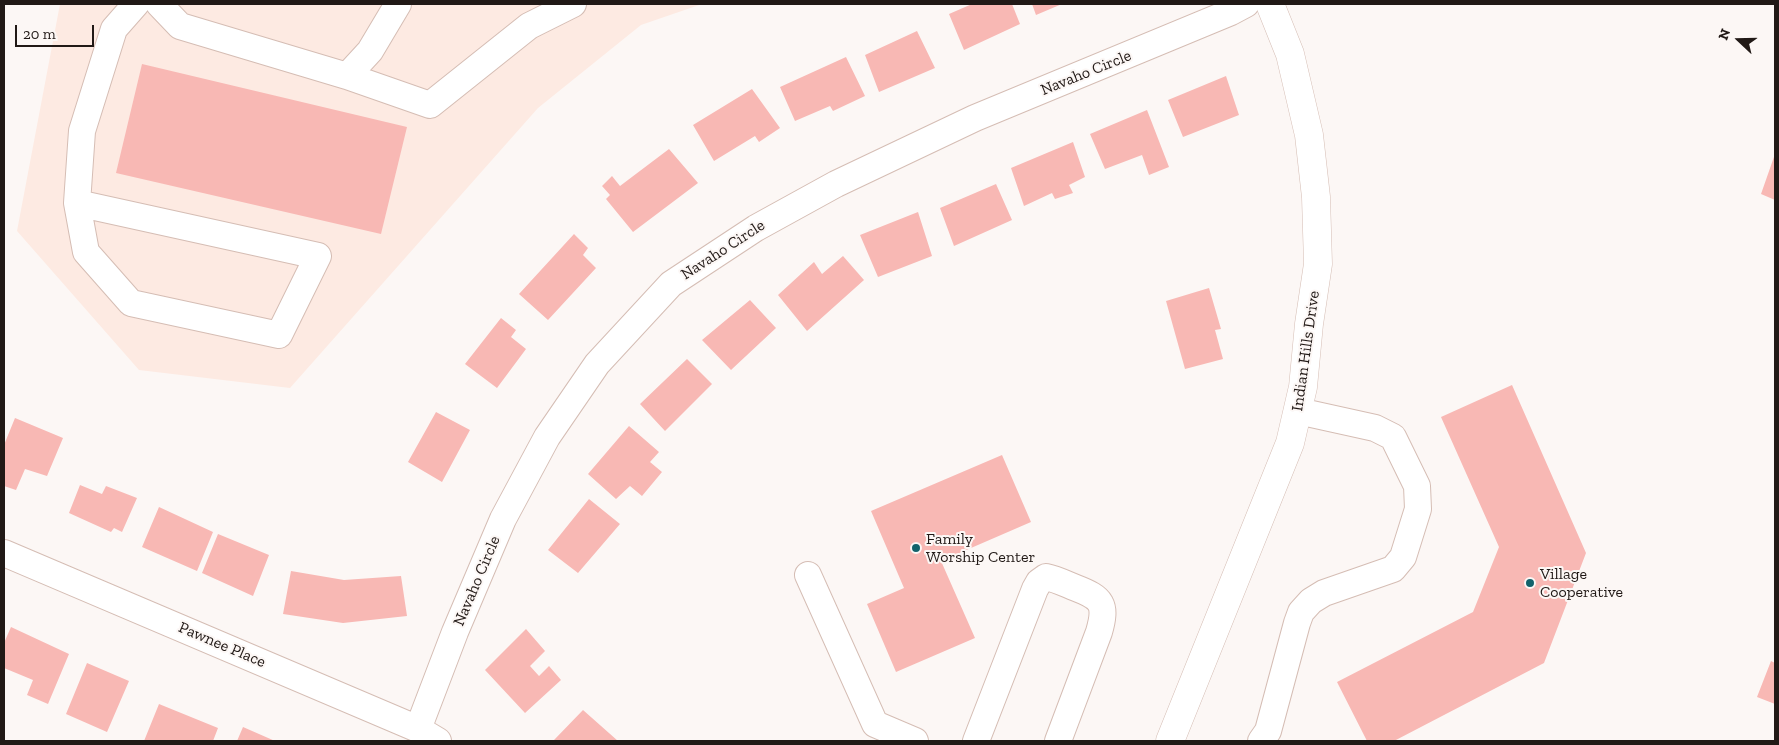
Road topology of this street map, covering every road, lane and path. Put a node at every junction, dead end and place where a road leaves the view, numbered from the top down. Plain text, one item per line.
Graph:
1 (136, 4) edge
2 (160, 4) edge
3 (398, 4) edge
4 (573, 4) edge
5 (1246, 4) edge
6 (1270, 4) edge
7 (347, 76) junction
8 (76, 203) junction
9 (1298, 411) junction
10 (4, 553) edge
11 (808, 575) dead end
12 (428, 735) edge
13 (916, 741) edge
14 (976, 741) edge
15 (1058, 741) edge
16 (1170, 741) edge
17 (1261, 741) edge

1 - 8 street
2 - 7 street
3 - 7 street
4 - 7 street
5 - 12 street, Navaho Circle
6 - 9 main road, Indian Hills Drive
8 - 8 street
9 - 16 main road, Indian Hills Drive
9 - 17 street
10 - 12 street, Pawnee Place
11 - 13 street
14 - 15 street

